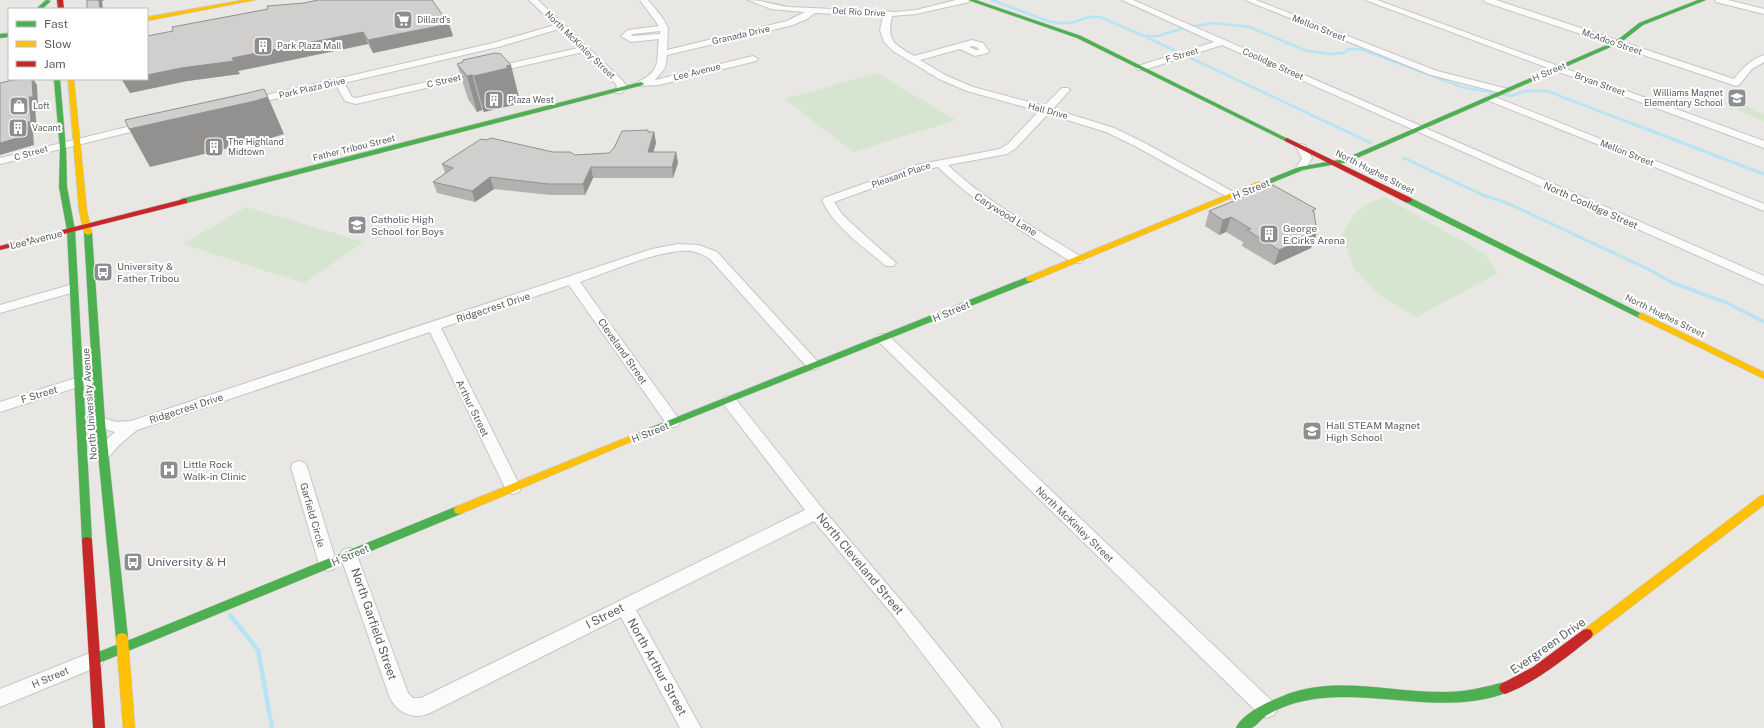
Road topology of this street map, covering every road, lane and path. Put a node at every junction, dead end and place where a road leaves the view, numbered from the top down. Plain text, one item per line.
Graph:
1 (252, 0) edge
2 (533, 0) edge
3 (644, 0) edge
4 (752, 0) edge
5 (966, 0) edge
6 (971, 0) edge
7 (1126, 0) edge
8 (1249, 0) edge
9 (1369, 0) edge
10 (1488, 0) edge
11 (1516, 0) edge
12 (1704, 0) edge
13 (1719, 0) edge
14 (1502, 5) junction
15 (814, 10) junction
16 (1764, 12) edge
17 (888, 14) junction
18 (148, 19) edge
19 (561, 26) junction
20 (664, 32) junction
21 (1223, 42) junction
22 (1615, 43) junction
23 (961, 46) dead end
24 (585, 49) junction
25 (664, 53) junction
26 (753, 58) dead end
27 (1764, 58) edge
28 (913, 59) junction
29 (1141, 68) junction
30 (1557, 69) junction
31 (57, 80) edge
32 (71, 80) edge
33 (339, 82) junction
34 (641, 84) junction
35 (1065, 90) dead end
36 (618, 91) junction
37 (1497, 95) junction
38 (240, 105) edge
39 (1047, 110) junction
40 (154, 124) edge
41 (1418, 129) junction
42 (76, 141) junction
43 (62, 144) junction
44 (1764, 145) edge
45 (1301, 147) junction
46 (0, 161) edge
47 (940, 163) junction
48 (1334, 163) junction
49 (1301, 168) junction
50 (1233, 196) junction
51 (1764, 208) edge
52 (86, 227) junction
53 (71, 230) junction
54 (0, 248) edge
55 (1077, 260) junction
56 (890, 263) dead end
57 (573, 281) junction
58 (1764, 281) edge
59 (73, 288) junction
60 (0, 309) edge
61 (434, 327) junction
62 (883, 338) junction
63 (813, 366) junction
64 (1764, 376) edge
65 (79, 382) junction
66 (729, 400) junction
67 (0, 407) edge
68 (100, 422) junction
69 (673, 422) junction
70 (132, 426) junction
71 (103, 454) junction
72 (299, 467) dead end
73 (513, 488) junction
74 (1764, 499) edge
75 (816, 512) junction
76 (349, 555) junction
77 (328, 564) junction
78 (624, 606) junction
79 (123, 647) junction
80 (95, 658) junction
81 (399, 694) joint
82 (0, 698) edge
83 (1267, 709) junction
84 (98, 728) edge
85 (129, 728) edge
86 (691, 728) edge
87 (992, 728) edge
88 (1242, 728) edge

1 - 18 street
2 - 19 street, North McKinley Street
3 - 20 street
4 - 15 street, Del Rio Drive
5 - 17 street, Del Rio Drive
6 - 29 street, North Hughes Street
7 - 21 street, Coolidge Street
8 - 37 street, Mellon Street
9 - 30 street, Bryan Street
10 - 14 street, McAdoo Street
11 - 14 street
12 - 22 street, H Street
13 - 16 street
14 - 22 street, McAdoo Street
15 - 17 street, Del Rio Drive
15 - 25 street, Granada Drive
17 - 28 street, Hall Drive
19 - 24 street, North McKinley Street
19 - 33 street, Park Plaza Drive
20 - 20 street
20 - 25 street
21 - 29 street, F Street
21 - 41 street, Coolidge Street
22 - 27 street, McAdoo Street
22 - 30 street, H Street
23 - 28 street
24 - 33 street, C Street
24 - 36 street, North McKinley Street
25 - 34 street
26 - 34 street, Lee Avenue
28 - 39 street, Hall Drive
29 - 45 street, North Hughes Street
30 - 37 street, H Street
30 - 44 street, Bryan Street
31 - 43 street, North University Avenue
32 - 42 street, North University Avenue
33 - 38 street, Park Plaza Drive
34 - 36 street, Father Tribou Street
35 - 39 street, Pleasant Place
36 - 52 street, Father Tribou Street
37 - 41 street, H Street
37 - 51 street, Mellon Street
39 - 47 street, Pleasant Place
39 - 50 street, Hall Drive
40 - 42 street
41 - 48 street, H Street
41 - 58 street, North Coolidge Street
42 - 43 street
42 - 52 street, North University Avenue
43 - 46 street, C Street
43 - 53 street, North University Avenue
45 - 48 street, North Hughes Street
45 - 49 street
47 - 55 street, Carywood Lane
47 - 56 street, Pleasant Place
48 - 49 street, H Street
48 - 64 street, North Hughes Street
49 - 50 street, H Street
50 - 55 street, H Street
52 - 53 street, Father Tribou Street
52 - 68 street, North University Avenue
53 - 54 street, Lee Avenue
53 - 59 street, North University Avenue
55 - 62 street, H Street
57 - 61 street, Ridgecrest Drive
57 - 63 street, Ridgecrest Drive
57 - 69 street, Cleveland Street
59 - 60 street
59 - 65 street, North University Avenue
61 - 70 street, Ridgecrest Drive
61 - 73 street, Arthur Street
62 - 63 street, H Street
62 - 83 street, North McKinley Street
63 - 66 street, H Street
65 - 67 street, F Street
65 - 80 street, North University Avenue
66 - 69 street, H Street
66 - 75 street, North Cleveland Street
68 - 70 street, Ridgecrest Drive
68 - 71 street, North University Avenue
69 - 73 street, H Street
70 - 71 street, Ridgecrest Drive
71 - 79 street, North University Avenue
72 - 77 street, Garfield Circle
73 - 76 street, H Street
74 - 83 street, Evergreen Drive
75 - 78 street, I Street
75 - 87 street, North Cleveland Street
76 - 77 street, H Street
76 - 81 street, North Garfield Street
77 - 79 street, H Street
78 - 81 street, I Street
78 - 86 street, North Arthur Street
79 - 80 street, H Street
79 - 85 street, North University Avenue
80 - 82 street, H Street
80 - 84 street, North University Avenue
83 - 88 street, Evergreen Drive

